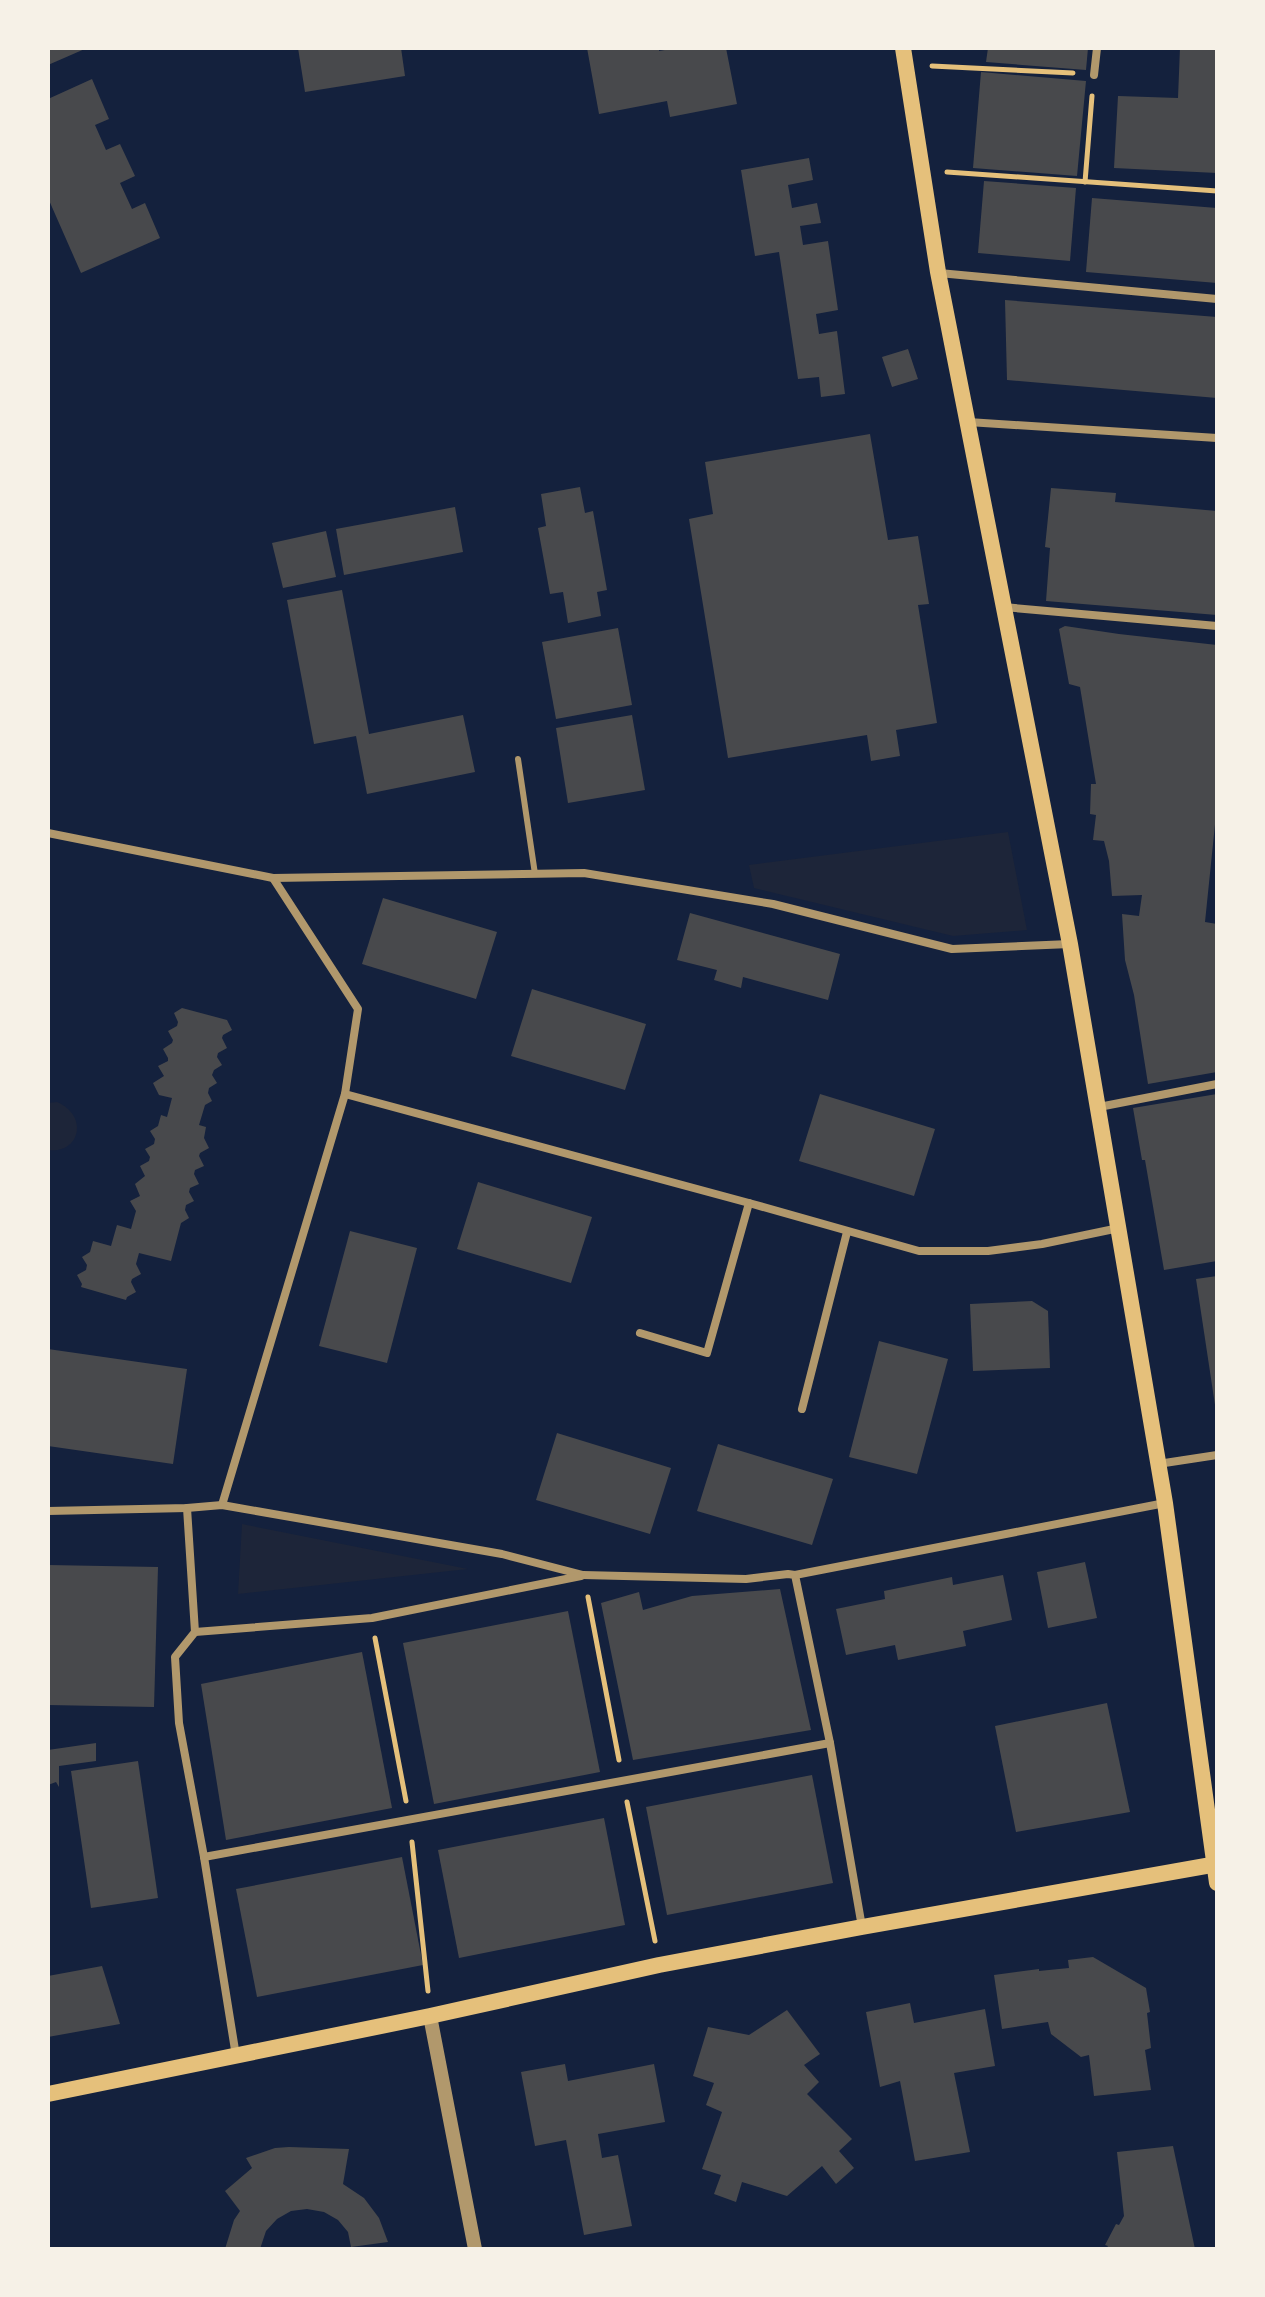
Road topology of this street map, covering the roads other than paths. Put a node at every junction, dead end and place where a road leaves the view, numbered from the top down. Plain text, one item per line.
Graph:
1 (1097, 48) edge
2 (904, 56) edge
3 (1094, 75) road end
4 (938, 272) junction
5 (1217, 299) edge
6 (968, 422) junction
7 (1217, 438) edge
8 (1002, 607) junction
9 (1217, 626) edge
10 (518, 759) dead end
11 (48, 833) edge
12 (535, 874) junction
13 (273, 878) junction
14 (1070, 944) junction
15 (1217, 1084) edge
16 (345, 1094) junction
17 (1099, 1107) junction
18 (749, 1203) junction
19 (1120, 1228) junction
20 (847, 1232) junction
21 (640, 1333) dead end
22 (802, 1409) dead end
23 (1217, 1455) edge
24 (1157, 1464) junction
25 (1165, 1503) junction
26 (222, 1505) junction
27 (187, 1508) junction
28 (48, 1511) edge
29 (583, 1575) junction
30 (795, 1575) junction
31 (195, 1632) junction
32 (830, 1743) junction
33 (204, 1857) junction
34 (1215, 1864) edge
35 (1217, 1883) edge
36 (862, 1927) junction
37 (430, 2016) junction
38 (236, 2056) junction
39 (48, 2094) edge
40 (475, 2249) edge

1 - 3 street
2 - 4 main road
4 - 5 street
4 - 6 main road
6 - 7 street
6 - 8 main road
8 - 9 street
8 - 14 main road
10 - 12 lane
11 - 13 street
12 - 13 street
12 - 14 street
13 - 16 street
14 - 17 main road
15 - 17 street
16 - 18 street
16 - 26 street
17 - 19 main road
18 - 20 street
18 - 21 street
19 - 20 street
19 - 24 main road
20 - 22 street
23 - 24 street
24 - 25 main road
25 - 30 street
25 - 34 main road
26 - 27 street
26 - 29 street
27 - 28 street
27 - 31 street
29 - 30 street
29 - 31 street
30 - 32 street
31 - 33 street
32 - 33 street
32 - 36 street
33 - 38 street
34 - 35 main road
34 - 36 main road
36 - 37 main road
37 - 38 main road
37 - 40 street
38 - 39 main road

